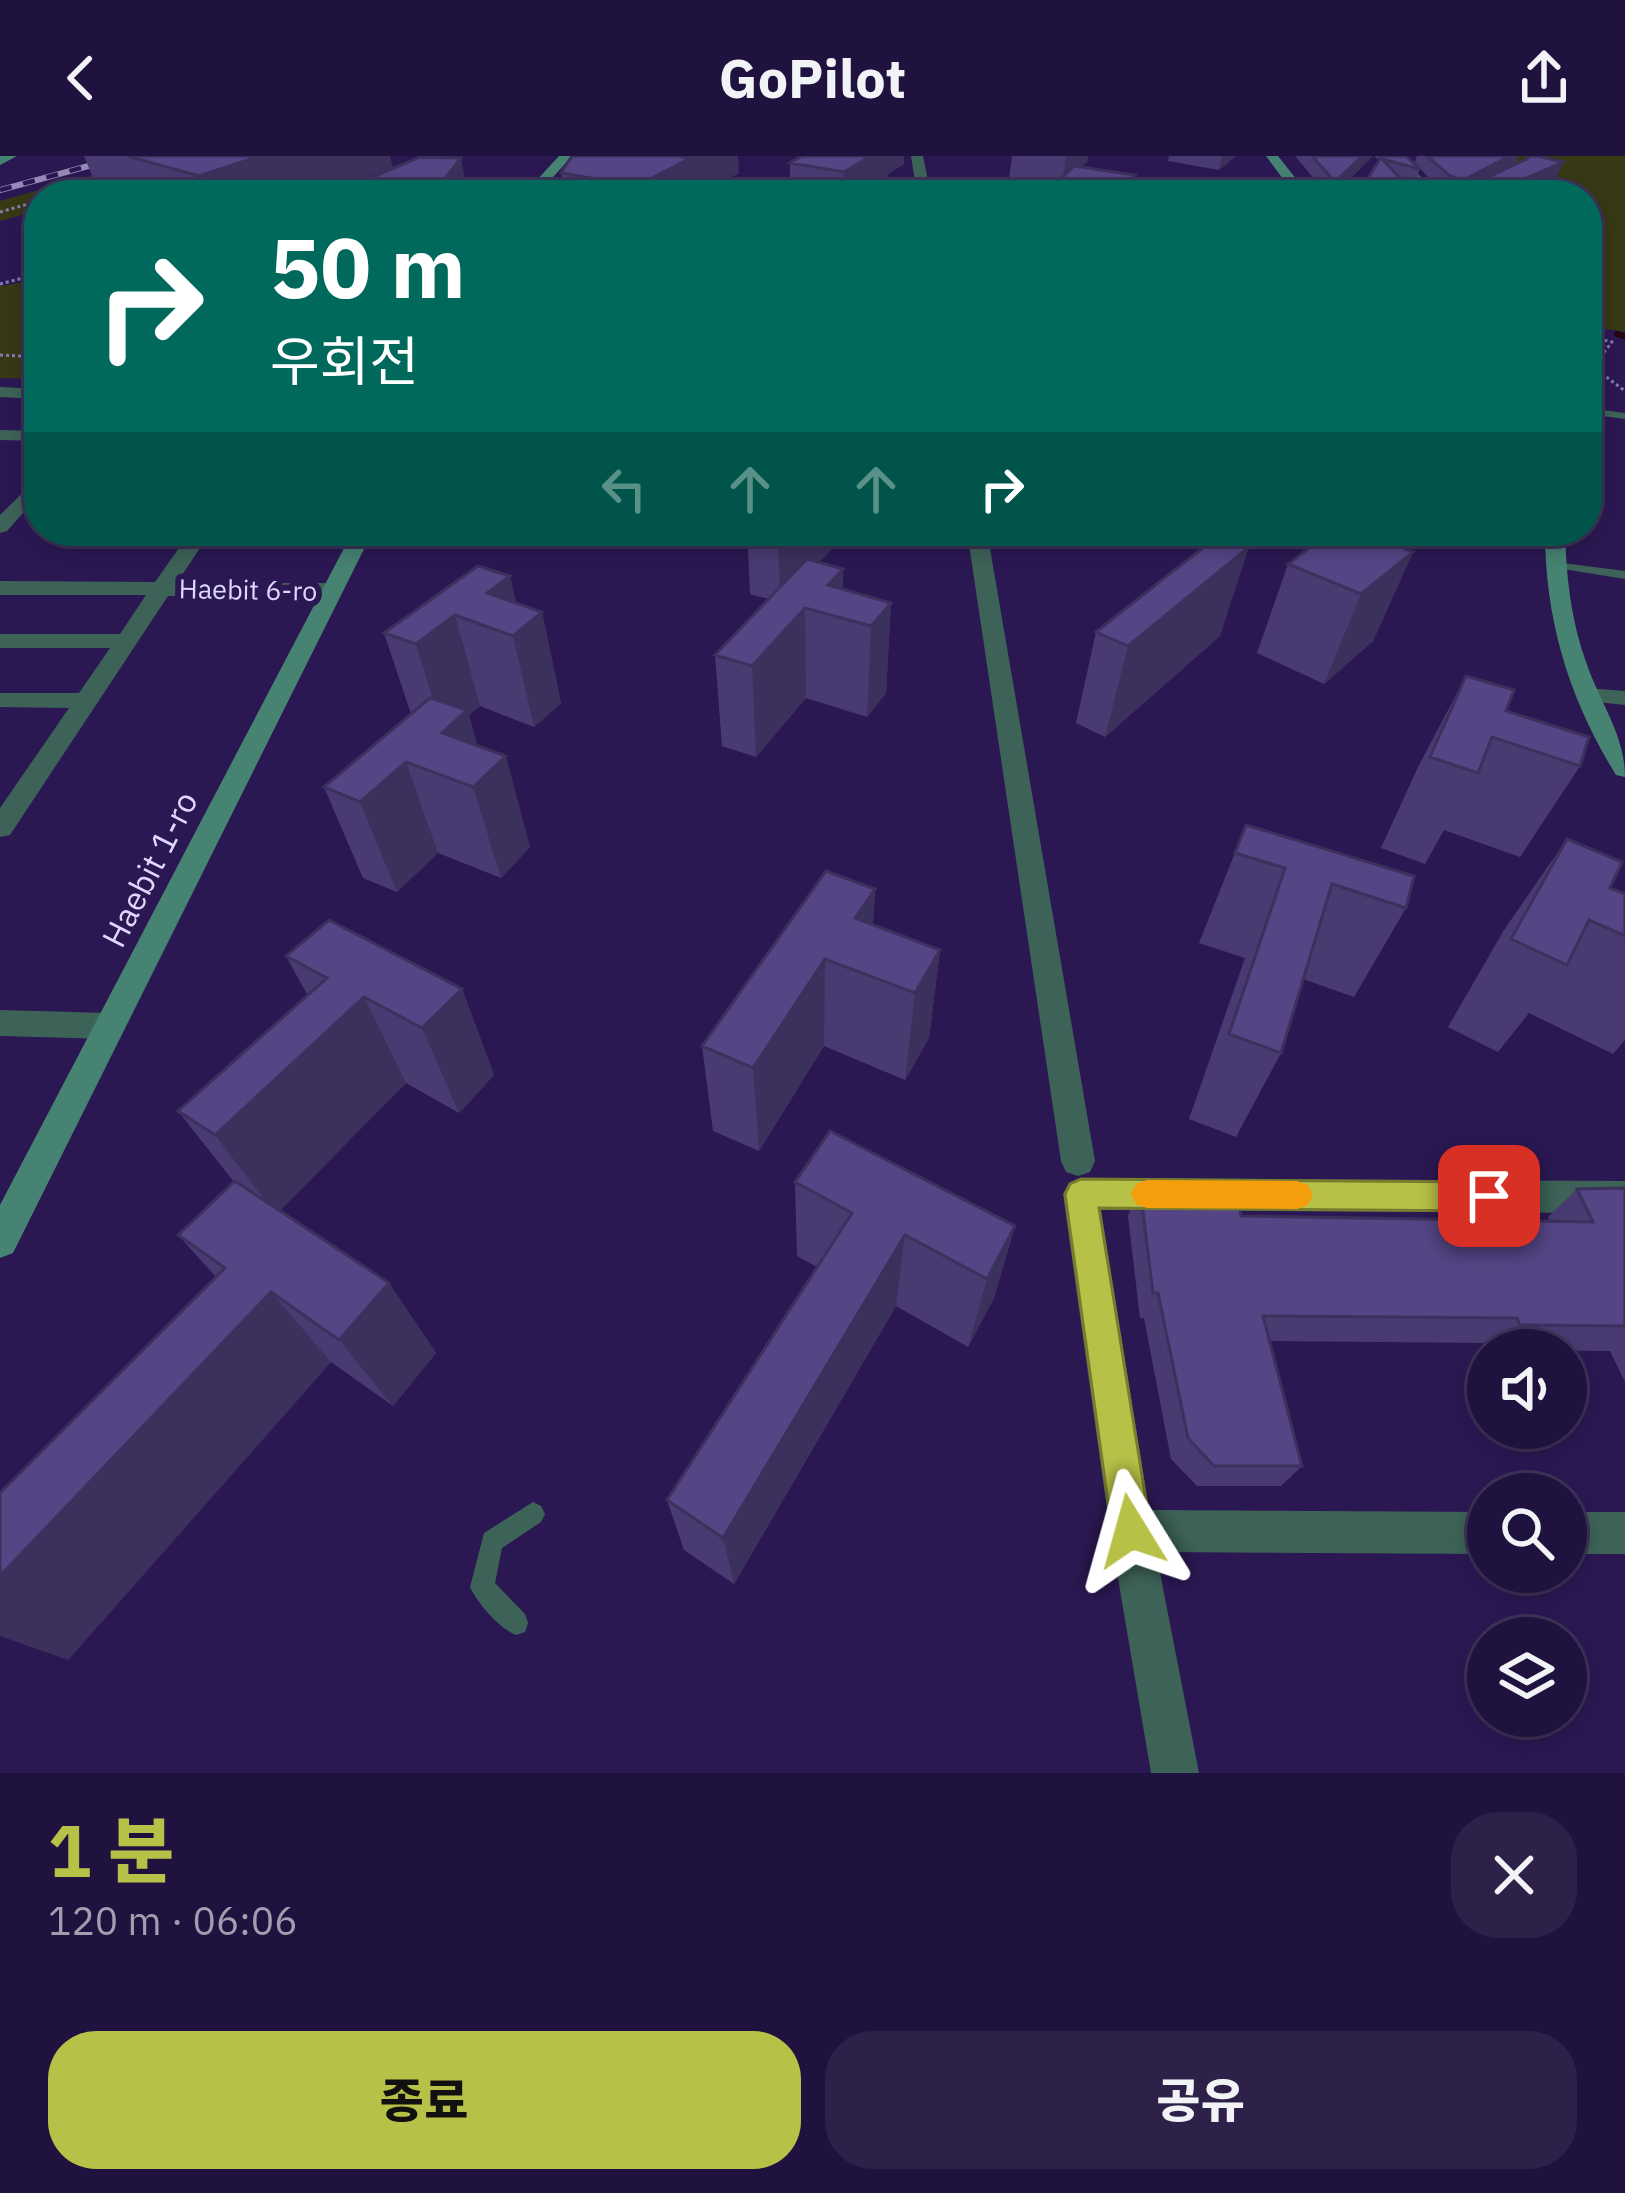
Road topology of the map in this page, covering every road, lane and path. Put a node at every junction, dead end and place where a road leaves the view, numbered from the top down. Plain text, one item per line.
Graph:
1 (10, 156) edge
2 (566, 156) edge
3 (1272, 156) edge
4 (1396, 158) edge
5 (1421, 159) edge
6 (0, 160) edge
7 (543, 180) edge
8 (1290, 180) edge
9 (1420, 180) edge
10 (191, 546) edge
11 (355, 546) edge
12 (979, 546) edge
13 (1555, 546) edge
14 (1555, 565) junction
15 (1625, 574) edge
16 (164, 587) junction
17 (0, 588) edge
18 (332, 590) junction
19 (0, 641) edge
20 (130, 641) junction
21 (1586, 695) junction
22 (1625, 698) edge
23 (0, 700) edge
24 (90, 701) junction
25 (1625, 770) edge
26 (0, 828) edge
27 (0, 1023) edge
28 (109, 1025) junction
29 (1078, 1161) dead end
30 (1625, 1197) edge
31 (4, 1226) edge
32 (533, 1514) dead end
33 (1131, 1531) junction
34 (1467, 1533) edge
35 (1587, 1533) edge
36 (1625, 1533) edge
37 (516, 1624) dead end
38 (1175, 1773) edge

1 - 6 street
2 - 7 street
3 - 8 street
4 - 5 lane
4 - 9 lane
10 - 16 street, Haebit 6-ro
11 - 18 street, Haebit 1-ro
12 - 29 street
13 - 14 street
14 - 15 lane
14 - 21 street
16 - 17 street, Haebit 6-ro
16 - 18 street, Haebit 6-ro
16 - 20 street, Haebit 6-ro
18 - 28 street, Haebit 1-ro
19 - 20 street
20 - 24 street, Haebit 6-ro
21 - 22 street
21 - 25 street
23 - 24 street
24 - 26 street, Haebit 6-ro
27 - 28 street
28 - 31 street, Haebit 1-ro
30 - 33 street
32 - 37 lane
33 - 34 street
33 - 38 street
35 - 36 street

